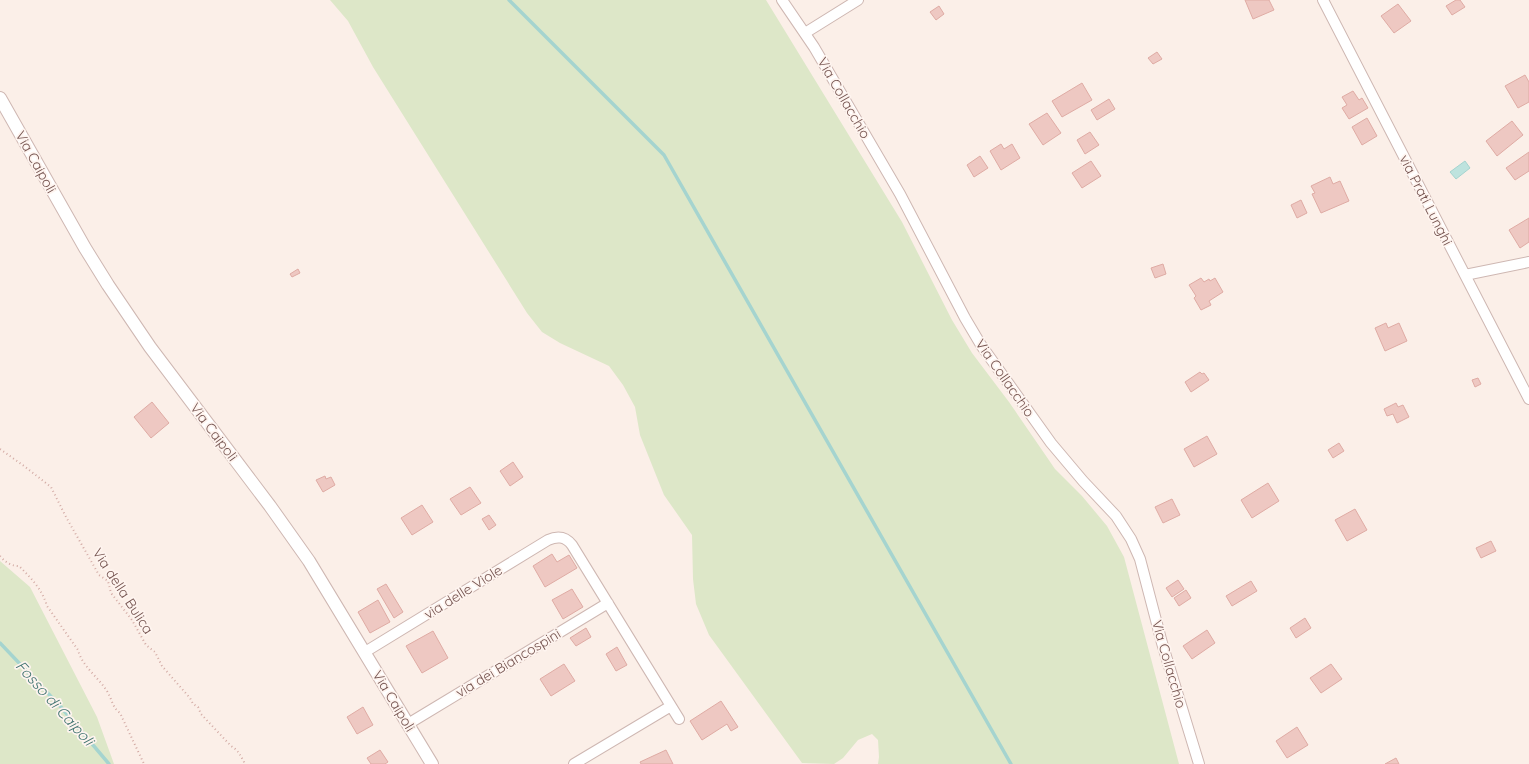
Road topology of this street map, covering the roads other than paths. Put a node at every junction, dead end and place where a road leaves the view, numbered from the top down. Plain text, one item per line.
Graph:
1 (782, 0) edge
2 (858, 0) edge
3 (1322, 0) edge
4 (805, 32) junction
5 (0, 98) edge
6 (1529, 262) edge
7 (1465, 276) junction
8 (1529, 399) edge
9 (608, 603) junction
10 (365, 652) junction
11 (671, 706) junction
12 (679, 719) dead end
13 (408, 724) junction
14 (432, 764) edge
15 (574, 764) edge
16 (1199, 764) edge

1 - 4 street, Via Collacchio
2 - 4 street
3 - 7 street, via Prati Lunghi
4 - 16 street, Via Collacchio
5 - 10 street, Via Caipoli
6 - 7 street
7 - 8 street, via Prati Lunghi
9 - 10 street, via delle Viole
9 - 11 street
9 - 13 street, via dei Biancospini
10 - 13 street, Via Caipoli
11 - 12 street
11 - 15 street
13 - 14 street, Via Caipoli

